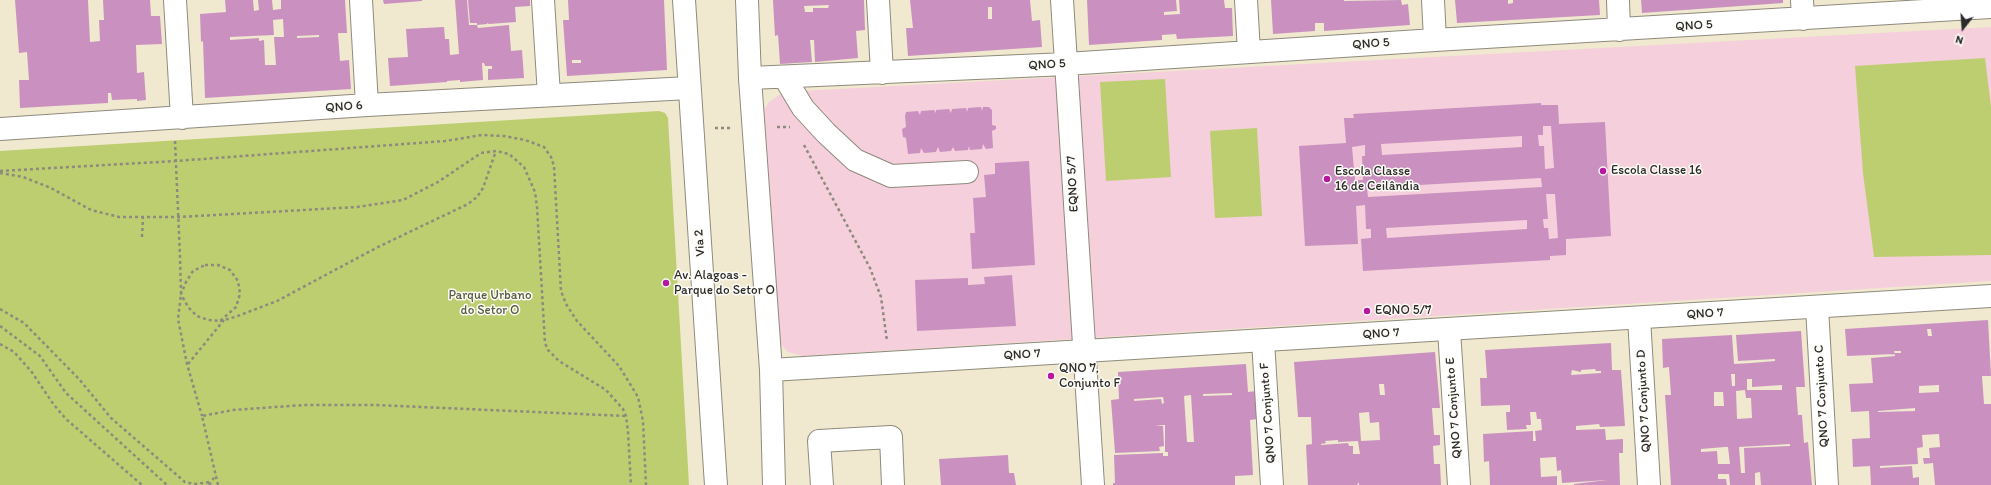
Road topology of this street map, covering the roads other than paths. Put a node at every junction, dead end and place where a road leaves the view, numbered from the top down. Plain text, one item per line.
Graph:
1 (175, 0) edge
2 (361, 0) edge
3 (543, 0) edge
4 (684, 0) edge
5 (747, 0) edge
6 (878, 0) edge
7 (1062, 0) edge
8 (1246, 0) edge
9 (1432, 0) edge
10 (1618, 0) edge
11 (1989, 5) edge
12 (1803, 10) edge
13 (1619, 30) junction
14 (1435, 40) junction
15 (1249, 52) junction
16 (1066, 64) junction
17 (882, 73) junction
18 (750, 78) junction
19 (785, 78) junction
20 (689, 88) junction
21 (549, 95) junction
22 (367, 105) junction
23 (182, 118) junction
24 (0, 128) edge
25 (967, 172) dead end
26 (1991, 296) edge
27 (1817, 307) junction
28 (1639, 318) junction
29 (1449, 330) junction
30 (1263, 341) junction
31 (1083, 352) junction
32 (771, 370) junction
33 (774, 484) edge
34 (716, 485) edge
35 (822, 485) edge
36 (893, 485) edge
37 (1093, 485) edge
38 (1272, 485) edge
39 (1459, 485) edge
40 (1649, 485) edge
41 (1827, 485) edge

1 - 23 street
2 - 22 street
3 - 21 street
4 - 20 street, Via 2
5 - 18 street
6 - 17 street
7 - 16 street, EQNO 5/7
8 - 15 street
9 - 14 street
10 - 13 street
11 - 12 street, QNO 5
12 - 13 street, QNO 5
13 - 14 street, QNO 5
14 - 15 street, QNO 5
15 - 16 street, QNO 5
16 - 17 street, QNO 5
16 - 31 street, EQNO 5/7
17 - 19 street, QNO 5
18 - 19 street, QNO 5
18 - 32 street
19 - 25 street
20 - 21 street, QNO 6
20 - 34 street, Via 2
21 - 22 street, QNO 6
22 - 23 street, QNO 6
23 - 24 street, QNO 6
26 - 27 street, QNO 7
27 - 28 street, QNO 7
27 - 41 street, QNO 7 Conjunto C
28 - 29 street, QNO 7
28 - 40 street, QNO 7 Conjunto D
29 - 30 street, QNO 7
29 - 39 street, QNO 7 Conjunto E
30 - 31 street, QNO 7
30 - 38 street, QNO 7 Conjunto F
31 - 32 street, QNO 7
31 - 37 street, EQNO 5/7
32 - 33 street
35 - 36 street

